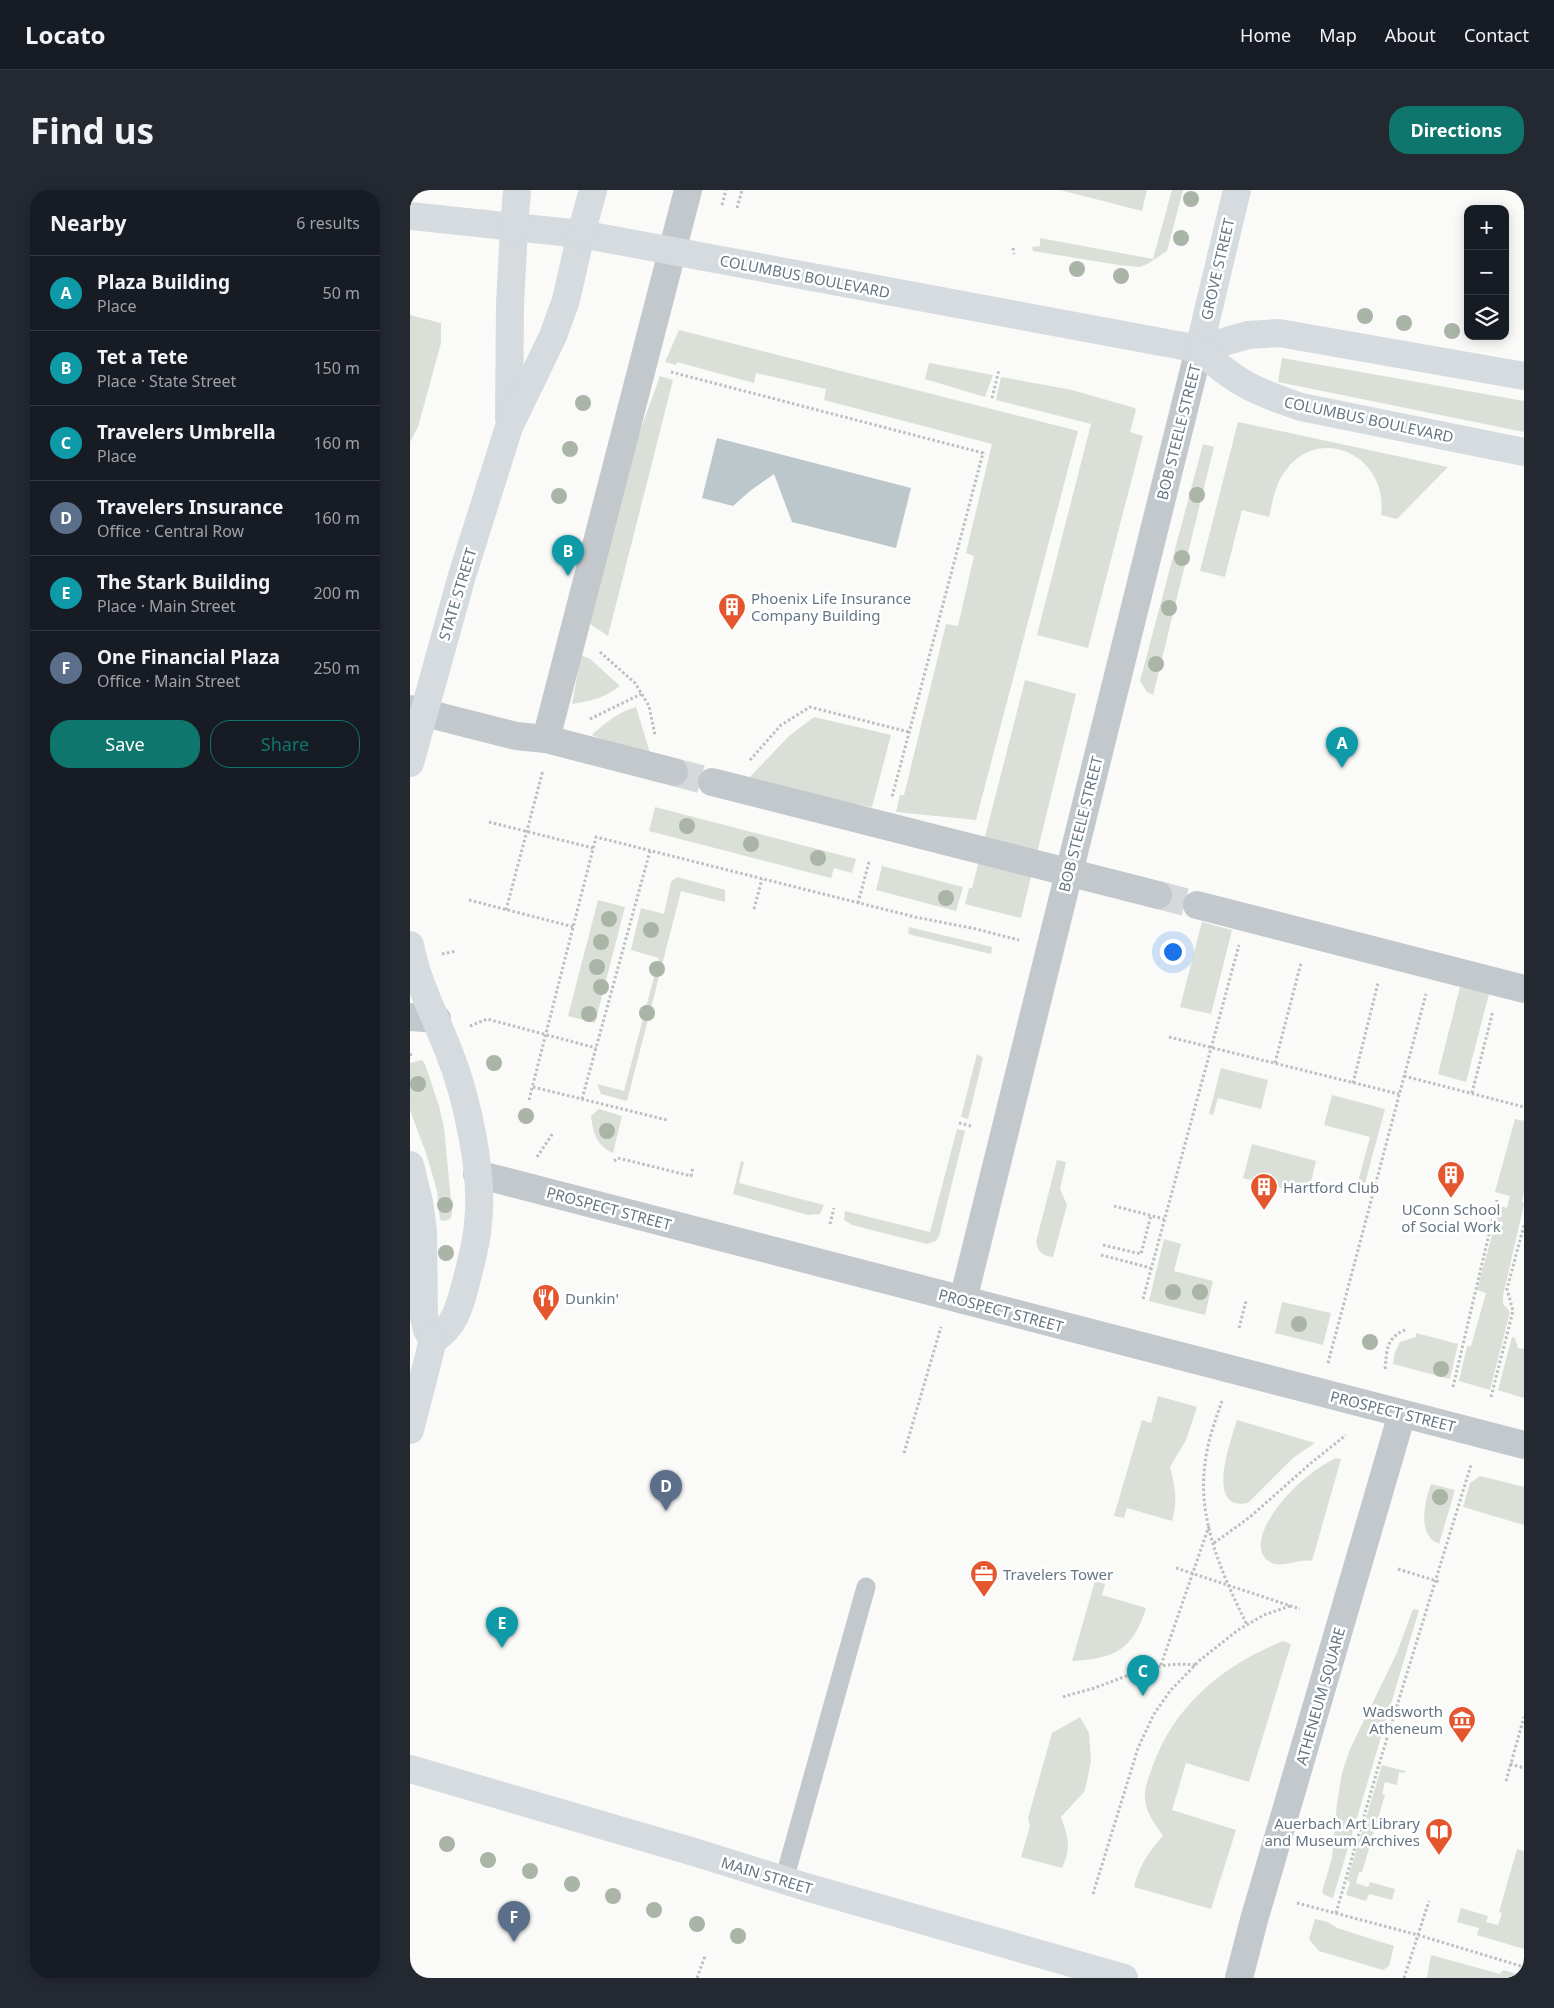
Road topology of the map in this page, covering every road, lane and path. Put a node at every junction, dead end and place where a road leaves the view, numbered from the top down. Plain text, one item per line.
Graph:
1 (517, 190) edge
2 (593, 190) edge
3 (688, 190) edge
4 (726, 190) edge
5 (742, 190) edge
6 (1237, 190) edge
7 (722, 205) dead end
8 (737, 208) dead end
9 (410, 216) edge
10 (514, 228) junction
11 (582, 234) junction
12 (1014, 248) dead end
13 (1014, 254) dead end
14 (1199, 349) junction
15 (643, 365) junction
16 (999, 370) dead end
17 (1524, 376) edge
18 (992, 398) dead end
19 (509, 427) junction
20 (1524, 452) edge
21 (575, 629) junction
22 (642, 694) junction
23 (410, 709) edge
24 (909, 732) junction
25 (546, 739) junction
26 (410, 763) edge
27 (669, 770) joint
28 (542, 777) dead end
29 (721, 784) joint
30 (489, 822) dead end
31 (885, 826) junction
32 (594, 848) junction
33 (650, 851) junction
34 (869, 862) dead end
35 (762, 879) junction
36 (1158, 895) tunnel mouth
37 (469, 900) dead end
38 (858, 903) junction
39 (1197, 905) tunnel mouth
40 (754, 909) dead end
41 (506, 910) junction
42 (1247, 918) junction
43 (574, 927) junction
44 (1309, 934) junction
45 (1019, 940) dead end
46 (410, 945) edge
47 (1385, 953) junction
48 (1434, 966) junction
49 (1512, 986) edge
50 (410, 1017) edge
51 (437, 1018) junction
52 (469, 1027) dead end
53 (546, 1035) junction
54 (1168, 1037) dead end
55 (596, 1048) junction
56 (1211, 1048) junction
57 (1275, 1063) junction
58 (1404, 1076) junction
59 (1354, 1083) junction
60 (532, 1087) junction
61 (1472, 1093) junction
62 (1399, 1094) junction
63 (582, 1099) junction
64 (529, 1100) dead end
65 (1524, 1106) edge
66 (666, 1120) dead end
67 (959, 1123) dead end
68 (971, 1126) dead end
69 (553, 1133) dead end
70 (537, 1157) dead end
71 (616, 1159) dead end
72 (410, 1165) edge
73 (693, 1168) dead end
74 (477, 1174) junction
75 (1498, 1200) dead end
76 (1114, 1206) dead end
77 (834, 1208) dead end
78 (1151, 1215) junction
79 (1164, 1219) junction
80 (830, 1224) dead end
81 (1524, 1226) edge
82 (1103, 1245) dead end
83 (1101, 1255) dead end
84 (1151, 1268) junction
85 (1142, 1299) dead end
86 (963, 1300) junction
87 (1246, 1301) dead end
88 (941, 1327) dead end
89 (1239, 1328) dead end
90 (1405, 1330) dead end
91 (433, 1340) junction
92 (1385, 1369) dead end
93 (1453, 1387) dead end
94 (1320, 1392) junction
95 (1491, 1397) dead end
96 (1222, 1401) dead end
97 (1402, 1414) junction
98 (410, 1430) edge
99 (1346, 1435) dead end
100 (1524, 1445) edge
101 (904, 1453) dead end
102 (1471, 1465) dead end
103 (1209, 1525) junction
104 (1214, 1543) junction
105 (1176, 1568) dead end
106 (1398, 1569) dead end
107 (1192, 1573) junction
108 (1436, 1581) junction
109 (1440, 1582) dead end
110 (1227, 1585) junction
111 (866, 1587) dead end
112 (1290, 1606) junction
113 (1300, 1609) dead end
114 (1247, 1625) junction
115 (1161, 1665) junction
116 (1196, 1665) junction
117 (1063, 1696) dead end
118 (1396, 1709) junction
119 (1421, 1716) dead end
120 (1524, 1717) edge
121 (1523, 1725) edge
122 (1510, 1764) junction
123 (1524, 1768) edge
124 (410, 1769) edge
125 (1506, 1781) dead end
126 (784, 1880) junction
127 (1093, 1894) dead end
128 (1429, 1901) dead end
129 (1297, 1903) dead end
130 (1336, 1913) junction
131 (1418, 1935) junction
132 (705, 1956) dead end
133 (1524, 1966) edge
134 (697, 1978) edge
135 (1124, 1978) edge
136 (1239, 1978) edge
137 (1404, 1978) edge

1 - 10 main road, STATE STREET
2 - 11 main road, STATE STREET
3 - 15 street
4 - 7 path
5 - 8 path
6 - 14 main road, GROVE STREET
9 - 10 main road, COLUMBUS BOULEVARD
10 - 11 main road, COLUMBUS BOULEVARD
10 - 19 main road, STATE STREET
11 - 14 main road, COLUMBUS BOULEVARD
11 - 19 main road, STATE STREET
12 - 13 path
14 - 17 main road, COLUMBUS BOULEVARD
14 - 20 main road, COLUMBUS BOULEVARD
14 - 86 street, BOB STEELE STREET
15 - 21 street
15 - 24 path
16 - 18 path
19 - 26 main road, STATE STREET
21 - 22 path
21 - 25 street
22 - 25 path
22 - 27 path
23 - 25 street
24 - 29 path
24 - 31 path
25 - 27 street
28 - 41 path
29 - 31 street
30 - 32 path
31 - 36 street
32 - 33 path
32 - 43 path
33 - 35 path
33 - 55 path
34 - 38 path
35 - 38 path
35 - 40 path
37 - 41 path
38 - 45 path
39 - 42 street
41 - 43 path
42 - 44 street
42 - 56 path
43 - 53 path
44 - 47 street
44 - 57 path
46 - 51 main road
47 - 48 street
47 - 59 path
48 - 49 street
48 - 58 path
49 - 61 path
50 - 51 street
51 - 74 main road
52 - 53 path
53 - 55 path
53 - 60 path
54 - 56 path
55 - 63 path
56 - 57 path
56 - 79 path
57 - 59 path
58 - 61 path
58 - 62 path
59 - 62 path
60 - 63 path
60 - 64 path
61 - 65 path
62 - 94 path
63 - 66 path
67 - 68 path
69 - 70 path
71 - 73 path
72 - 91 main road
74 - 86 street, PROSPECT STREET
74 - 91 main road
75 - 93 path
76 - 78 path
77 - 80 path
78 - 79 path
78 - 82 path
79 - 84 path
81 - 95 path
83 - 84 path
84 - 85 path
86 - 94 street, PROSPECT STREET
87 - 89 path
88 - 101 path
90 - 92 path
91 - 98 main road
94 - 97 street, PROSPECT STREET
96 - 103 path
97 - 100 street, PROSPECT STREET
97 - 136 street, ATHENEUM SQUARE
99 - 104 path
102 - 108 path
103 - 104 path
103 - 107 path
104 - 110 path
105 - 107 path
106 - 108 path
107 - 110 path
107 - 115 path
108 - 109 path
108 - 118 path
110 - 112 path
110 - 114 path
111 - 126 lane
112 - 113 path
112 - 114 path
114 - 116 path
115 - 116 path
115 - 117 path
116 - 127 path
118 - 119 path
118 - 130 path
120 - 121 path
121 - 122 path
122 - 123 path
122 - 125 path
124 - 126 main road, MAIN STREET
126 - 135 main road, MAIN STREET
128 - 131 path
129 - 130 path
130 - 131 path
131 - 133 path
131 - 137 path
132 - 134 path

